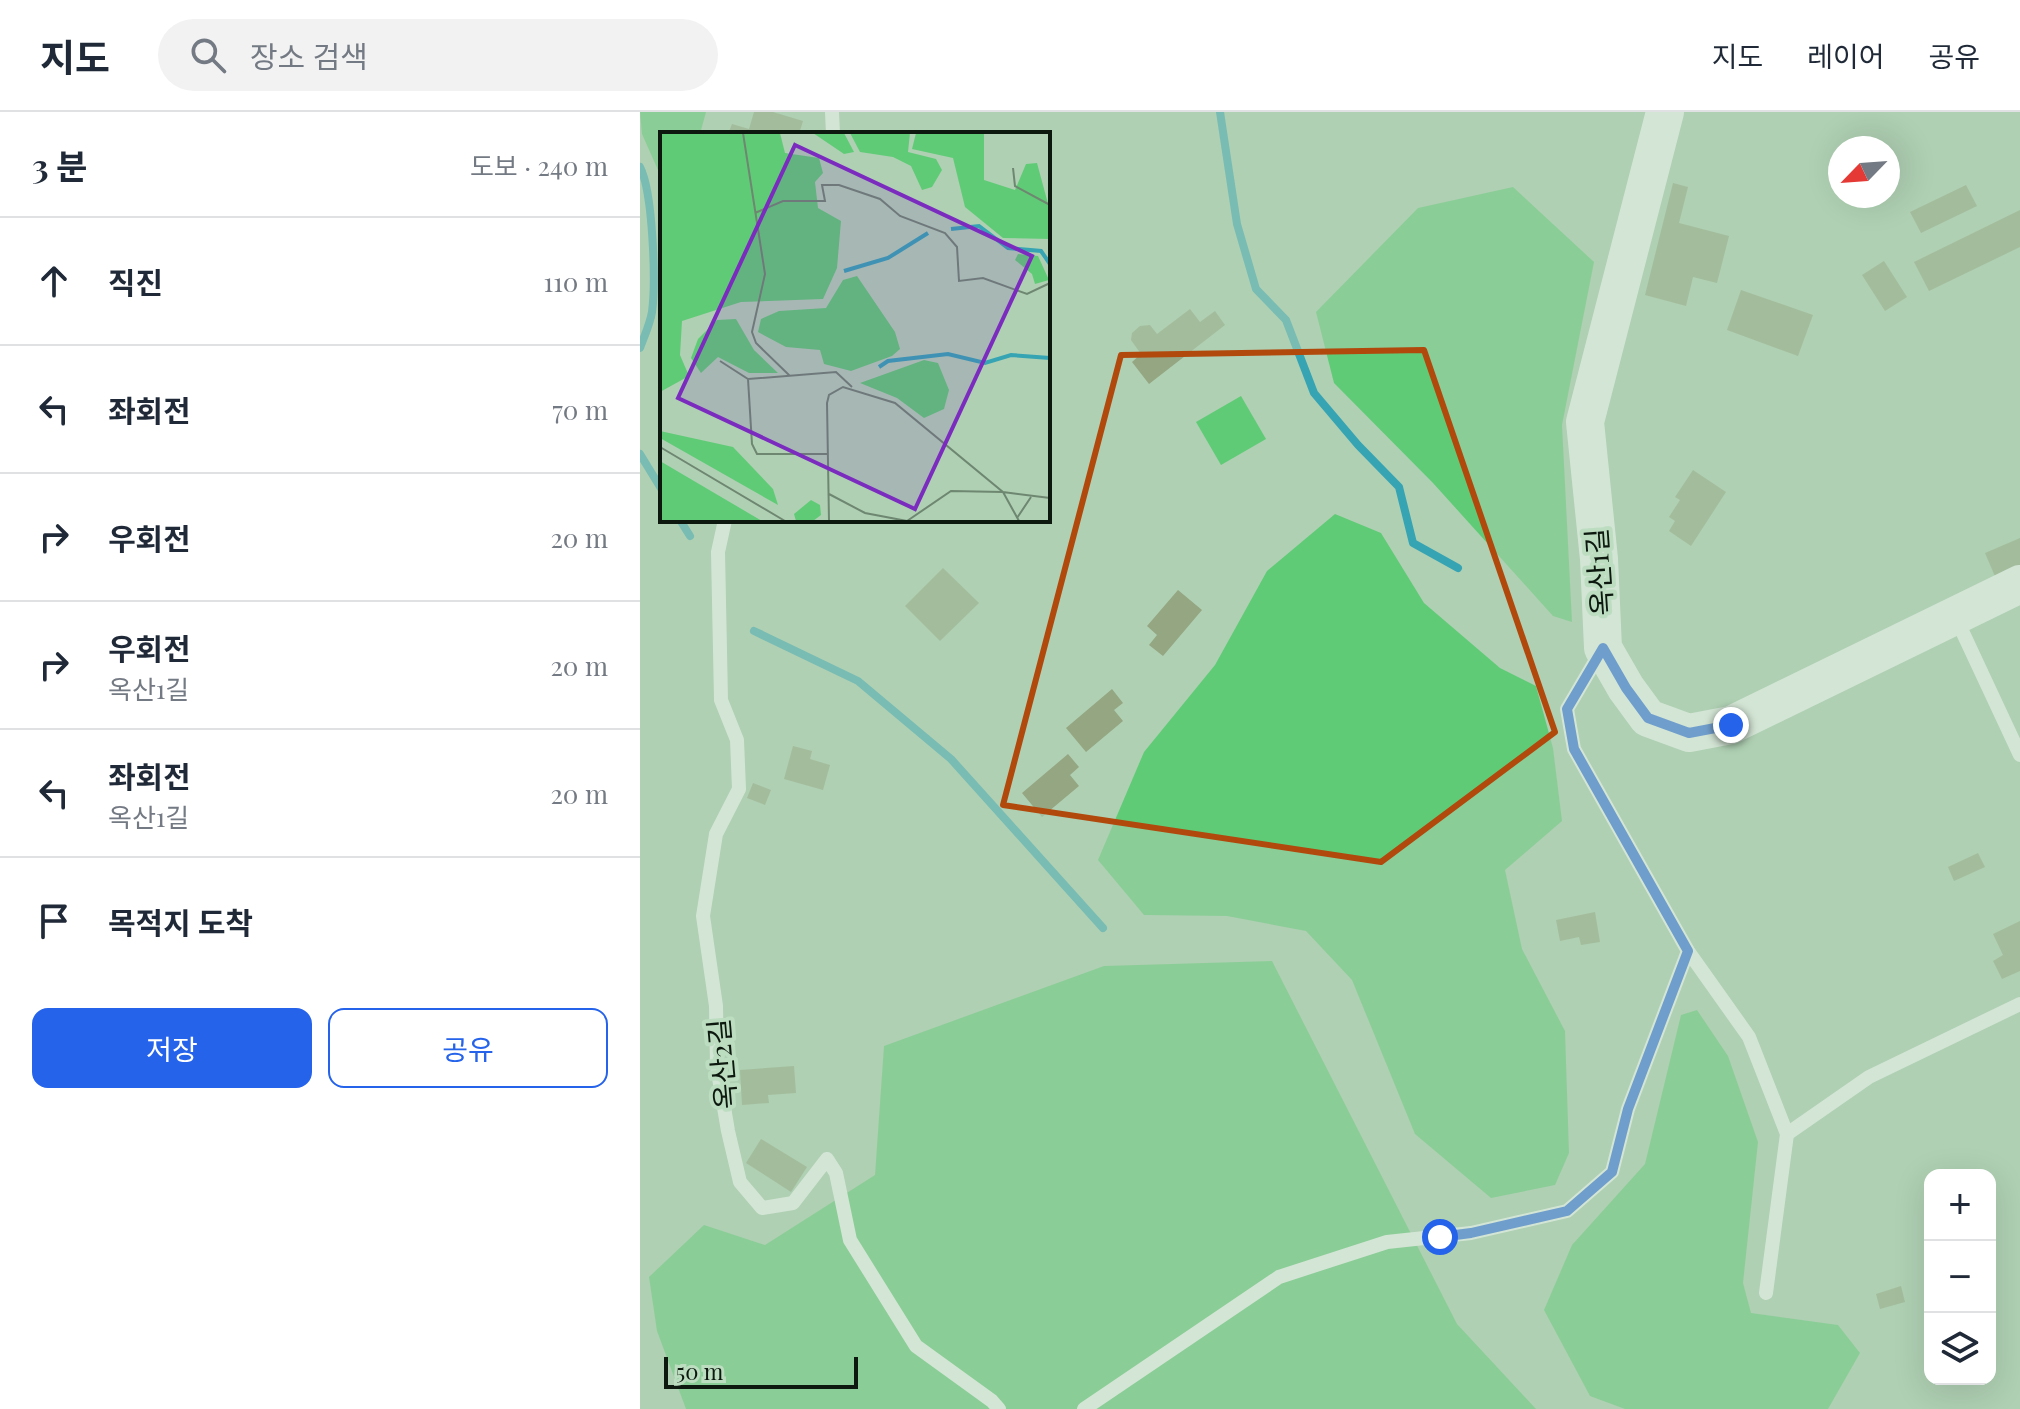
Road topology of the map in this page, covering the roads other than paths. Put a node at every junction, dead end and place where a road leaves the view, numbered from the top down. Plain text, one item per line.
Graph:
1 (832, 112) edge
2 (1665, 112) edge
3 (833, 132) edge
4 (725, 522) edge
5 (2020, 584) edge
6 (1955, 615) junction
7 (1603, 648) junction
8 (2020, 755) edge
9 (1688, 951) junction
10 (2020, 1004) edge
11 (1787, 1134) junction
12 (1766, 1293) dead end
13 (999, 1409) edge
14 (1084, 1409) edge

1 - 3 lane
2 - 7 street, 옥산1길
4 - 13 lane, 옥산2길
5 - 6 street, 옥산1길
6 - 7 street, 옥산1길
6 - 8 lane
7 - 9 lane
9 - 11 lane
9 - 14 lane
10 - 11 lane
11 - 12 lane

